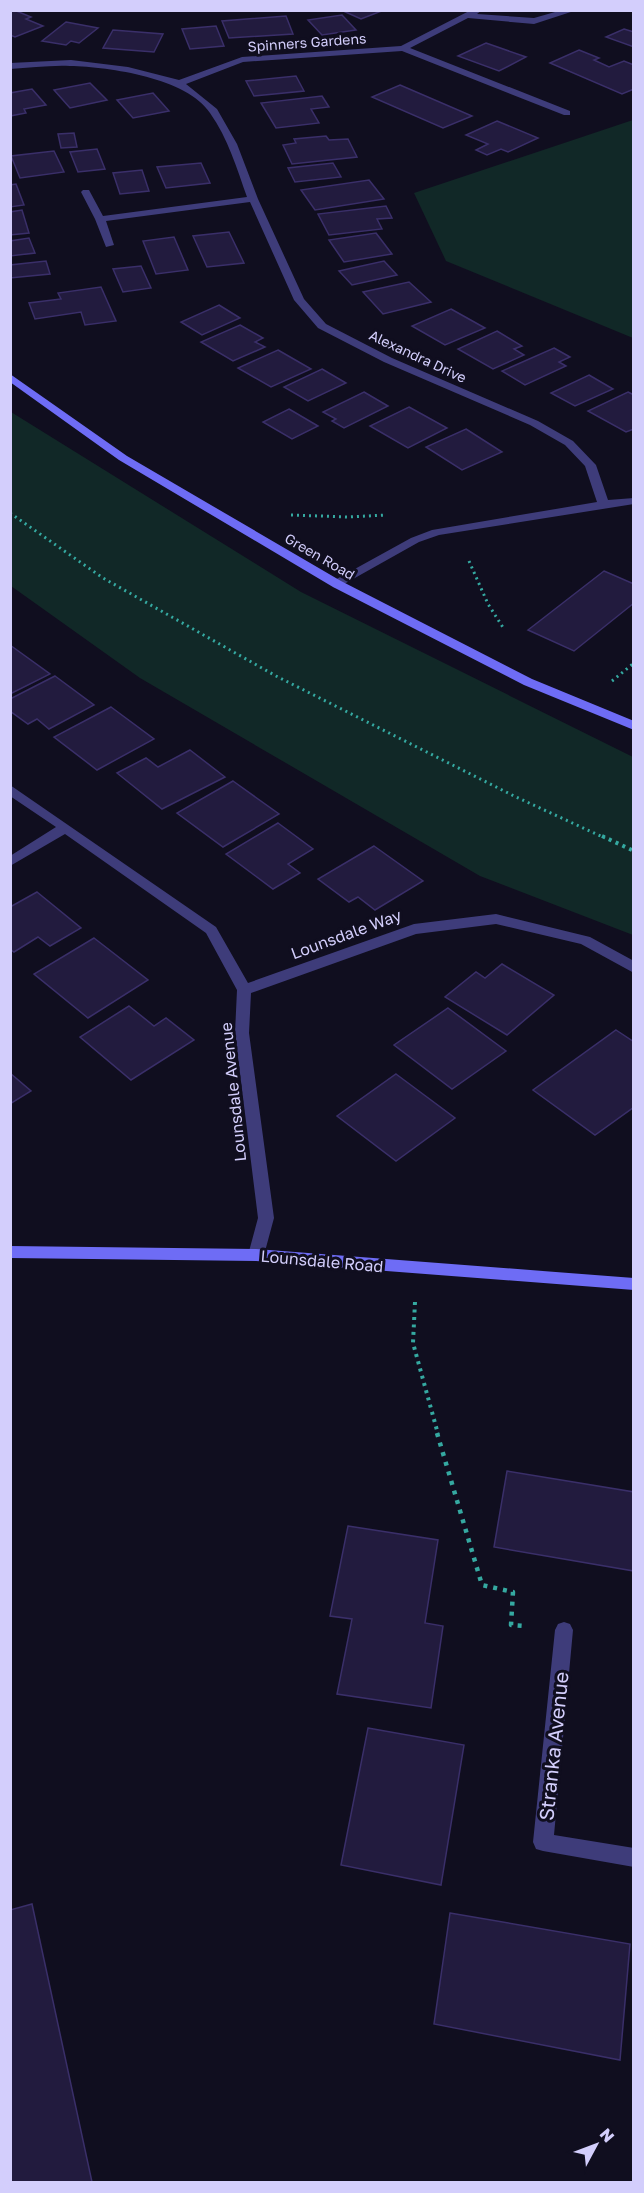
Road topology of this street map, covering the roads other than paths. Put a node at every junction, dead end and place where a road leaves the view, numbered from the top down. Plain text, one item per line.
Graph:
1 (573, 10) edge
2 (474, 13) edge
3 (403, 48) junction
4 (10, 66) edge
5 (180, 83) junction
6 (567, 113) dead end
7 (86, 192) dead end
8 (253, 199) junction
9 (100, 219) junction
10 (109, 245) dead end
11 (10, 377) edge
12 (633, 501) edge
13 (604, 504) junction
14 (337, 584) junction
15 (633, 726) edge
16 (10, 789) edge
17 (64, 828) junction
18 (10, 862) edge
19 (633, 968) edge
20 (244, 990) junction
21 (10, 1252) edge
22 (256, 1255) junction
23 (633, 1284) edge
24 (564, 1630) road end
25 (633, 1858) edge

1 - 2 street, Spinners Gardens
2 - 3 street, Spinners Gardens
3 - 5 street, Spinners Gardens
3 - 6 street, Spinners Gardens
4 - 5 street, Alexandra Drive
5 - 8 street, Alexandra Drive
7 - 9 street
8 - 9 street
8 - 13 street, Alexandra Drive
9 - 10 street
11 - 14 street, Green Road
12 - 13 street
13 - 14 street
14 - 15 street, Green Road
16 - 17 street
17 - 18 street
17 - 20 street
19 - 20 street, Lounsdale Way
20 - 22 street, Lounsdale Avenue
21 - 22 street, Lounsdale Road
22 - 23 street, Lounsdale Road
24 - 25 street, Stranka Avenue

